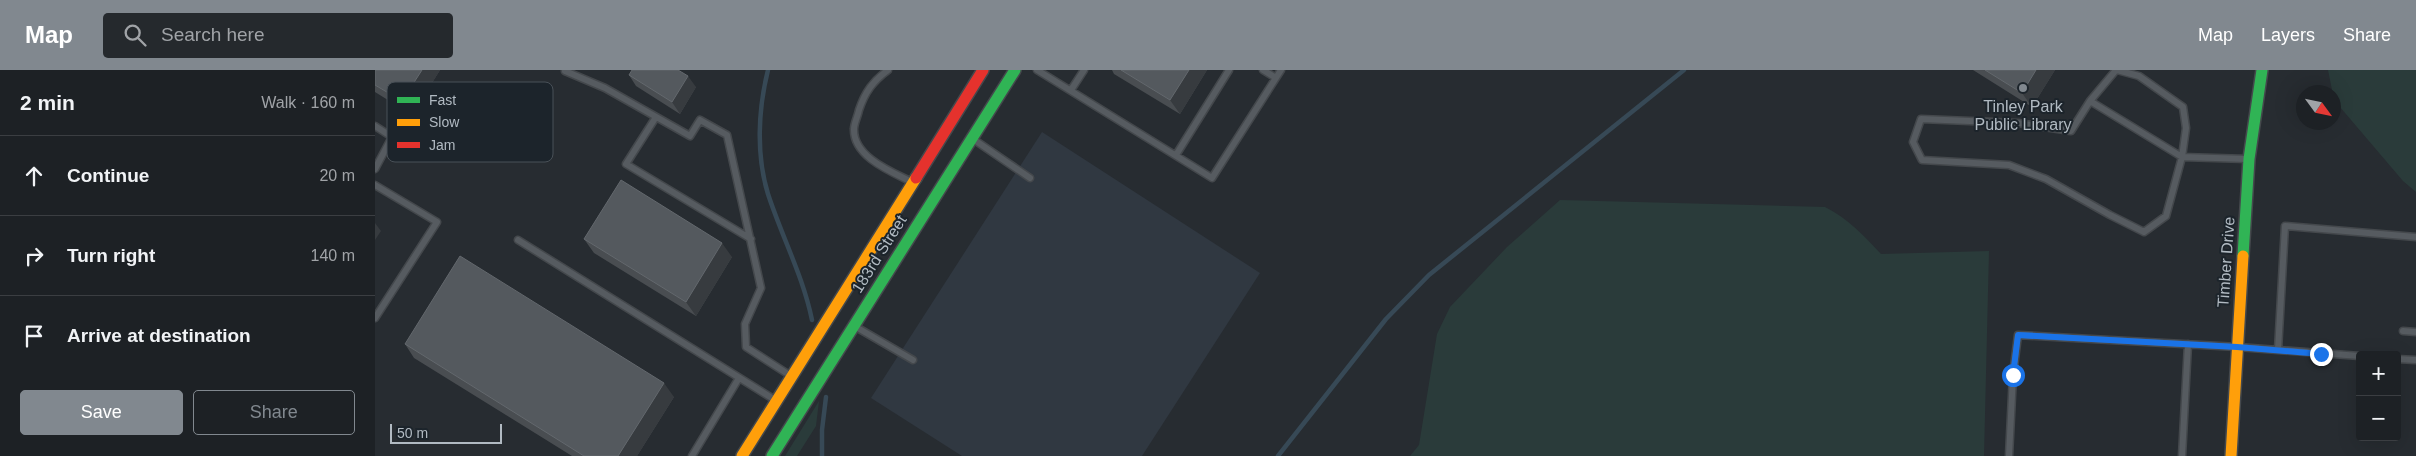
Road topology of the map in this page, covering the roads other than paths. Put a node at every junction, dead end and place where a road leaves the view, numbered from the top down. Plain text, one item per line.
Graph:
1 (888, 70) edge
2 (983, 70) edge
3 (1015, 70) edge
4 (1037, 70) edge
5 (1084, 70) edge
6 (1229, 70) edge
7 (1263, 70) edge
8 (1281, 70) edge
9 (2116, 70) edge
10 (2262, 70) edge
11 (565, 71) edge
12 (1276, 78) junction
13 (1071, 90) junction
14 (2090, 102) junction
15 (656, 117) junction
16 (375, 126) edge
17 (387, 134) edge
18 (972, 138) junction
19 (387, 146) edge
20 (1176, 155) junction
21 (2182, 157) junction
22 (2249, 159) junction
23 (375, 169) edge
24 (1030, 178) dead end
25 (913, 183) junction
26 (375, 184) edge
27 (2416, 237) edge
28 (751, 239) junction
29 (518, 240) dead end
30 (375, 318) edge
31 (854, 326) junction
32 (2403, 331) dead end
33 (2416, 332) edge
34 (2187, 344) junction
35 (2237, 347) junction
36 (2278, 350) junction
37 (2356, 356) edge
38 (2401, 359) edge
39 (913, 360) dead end
40 (2416, 360) edge
41 (792, 377) junction
42 (739, 378) junction
43 (776, 401) junction
44 (692, 456) edge
45 (742, 456) edge
46 (772, 456) edge
47 (2009, 456) edge
48 (2181, 456) edge
49 (2231, 456) edge

1 - 25 lane
2 - 25 street, 183rd Street
3 - 18 street, 183rd Street
4 - 13 lane
5 - 13 lane
6 - 20 lane
7 - 12 lane
8 - 12 lane
9 - 14 lane
9 - 21 lane
10 - 22 street, Timber Drive
11 - 15 lane
12 - 20 lane
13 - 20 lane
14 - 21 lane
14 - 21 lane
15 - 28 lane
15 - 28 lane
16 - 17 lane
18 - 24 lane
18 - 31 street, 183rd Street
19 - 23 lane
21 - 22 lane
22 - 35 street, Timber Drive
25 - 41 street, 183rd Street
26 - 30 lane
27 - 36 lane
28 - 41 lane
29 - 42 lane
31 - 39 lane
31 - 46 street, 183rd Street
32 - 33 lane
34 - 35 lane
34 - 47 lane
34 - 48 lane
35 - 36 lane
35 - 49 street, Timber Drive
36 - 37 lane
38 - 40 lane
41 - 43 street, 183rd Street
42 - 43 lane
42 - 44 lane
43 - 45 street, 183rd Street

